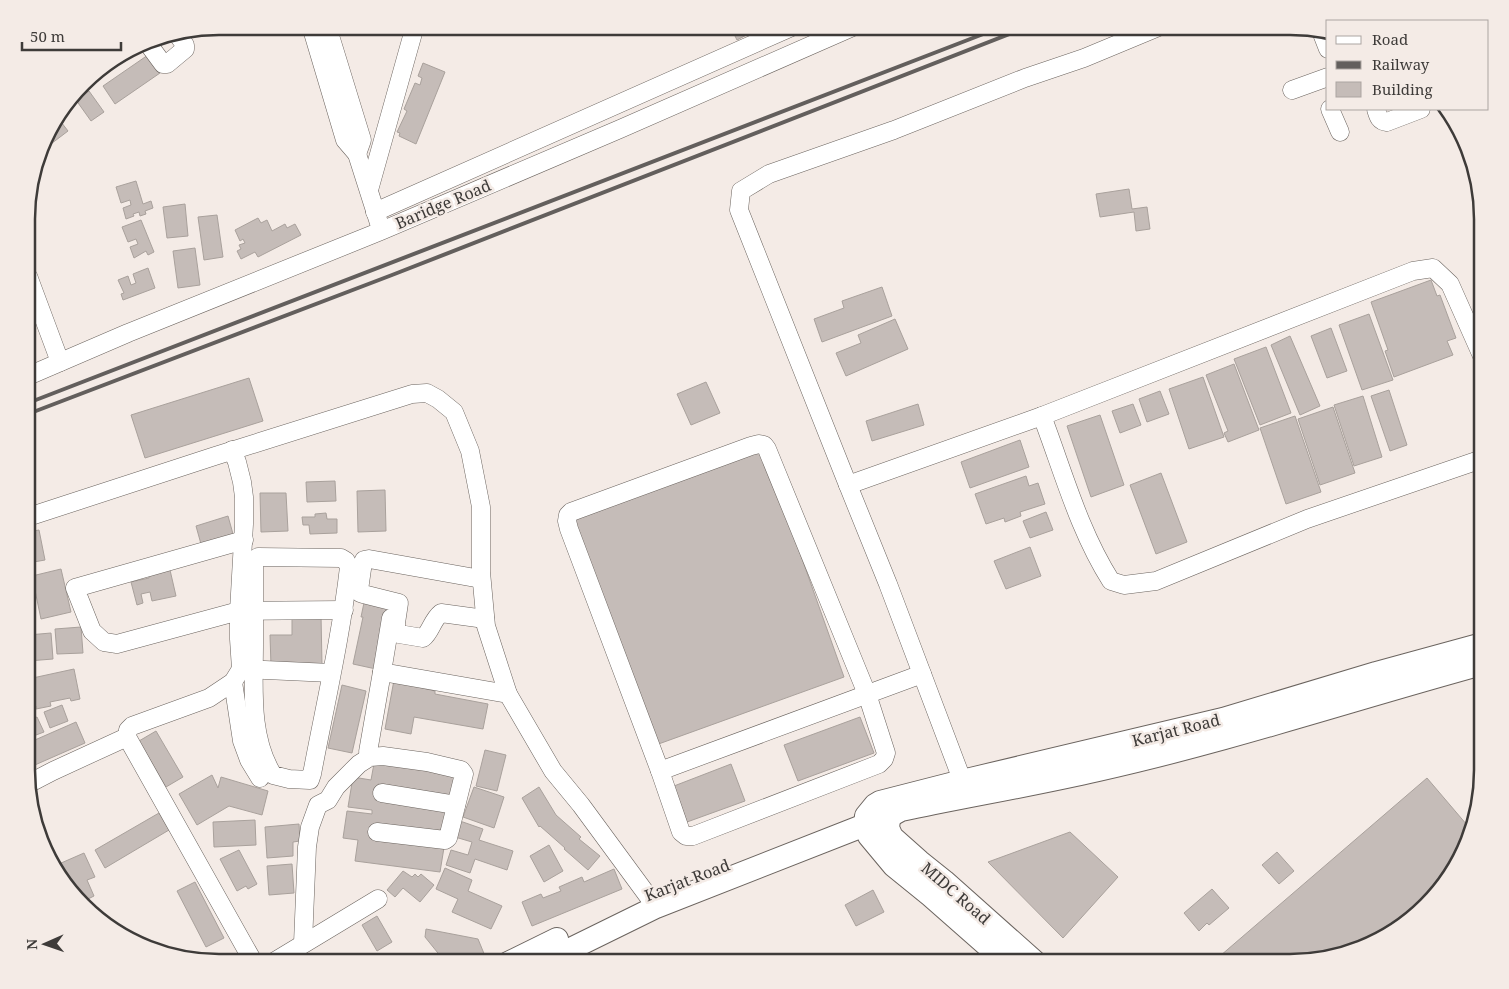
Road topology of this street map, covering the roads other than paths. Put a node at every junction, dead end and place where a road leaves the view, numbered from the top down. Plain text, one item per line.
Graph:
1 (314, 35) edge
2 (330, 35) edge
3 (412, 35) edge
4 (774, 35) edge
5 (834, 35) edge
6 (1139, 35) edge
7 (181, 39) edge
8 (151, 48) edge
9 (1326, 78) edge
10 (1292, 90) dead end
11 (1330, 110) edge
12 (1376, 110) edge
13 (1418, 110) edge
14 (1340, 132) dead end
15 (357, 154) junction
16 (369, 191) junction
17 (375, 212) junction
18 (381, 230) junction
19 (35, 295) edge
20 (1474, 338) edge
21 (60, 362) junction
22 (35, 373) edge
23 (1042, 416) junction
24 (232, 450) junction
25 (1474, 462) edge
26 (848, 485) junction
27 (35, 515) edge
28 (244, 540) junction
29 (481, 579) junction
30 (395, 602) junction
31 (344, 610) junction
32 (247, 611) junction
33 (485, 619) junction
34 (1474, 646) edge
35 (1474, 666) edge
36 (382, 672) junction
37 (331, 673) junction
38 (242, 674) junction
39 (922, 674) junction
40 (508, 694) junction
41 (868, 694) junction
42 (127, 736) junction
43 (368, 752) dead end
44 (660, 771) junction
45 (260, 778) dead end
46 (35, 780) edge
47 (965, 788) junction
48 (382, 793) dead end
49 (456, 805) junction
50 (879, 817) junction
51 (376, 832) dead end
52 (378, 899) dead end
53 (652, 901) junction
54 (303, 943) junction
55 (249, 954) edge
56 (286, 954) edge
57 (529, 954) edge
58 (558, 954) edge
59 (997, 954) edge
60 (1026, 954) edge

1 - 15 street
2 - 15 street
3 - 16 street
4 - 17 street
5 - 18 street, Baridge Road
6 - 26 street
7 - 8 street
9 - 10 street
11 - 14 street
12 - 13 street
15 - 16 street
16 - 17 street
17 - 18 street
18 - 21 street, Baridge Road
19 - 21 street
20 - 23 street
21 - 22 street, Baridge Road
23 - 25 street
23 - 26 street
24 - 27 street
24 - 28 street
24 - 29 street
26 - 39 street
28 - 32 street
28 - 32 street
29 - 30 street
29 - 33 street
30 - 33 street
30 - 36 street
31 - 32 street
31 - 32 street
31 - 37 street
32 - 38 street
33 - 40 street
34 - 47 main road, Karjat Road
35 - 47 main road, Karjat Road
36 - 40 street
36 - 43 street
37 - 38 street
37 - 38 street
38 - 42 street
38 - 45 street
39 - 41 street
39 - 47 street
40 - 53 street
41 - 44 street
41 - 44 street
41 - 44 street
42 - 46 street
42 - 55 street
47 - 50 main road, Karjat Road
48 - 49 street
49 - 51 street
49 - 54 street
50 - 53 main road, Karjat Road
50 - 59 main road, MIDC Road
50 - 60 main road, MIDC Road
52 - 54 street
53 - 57 main road, Karjat Road
53 - 58 main road, Karjat Road
54 - 56 street

